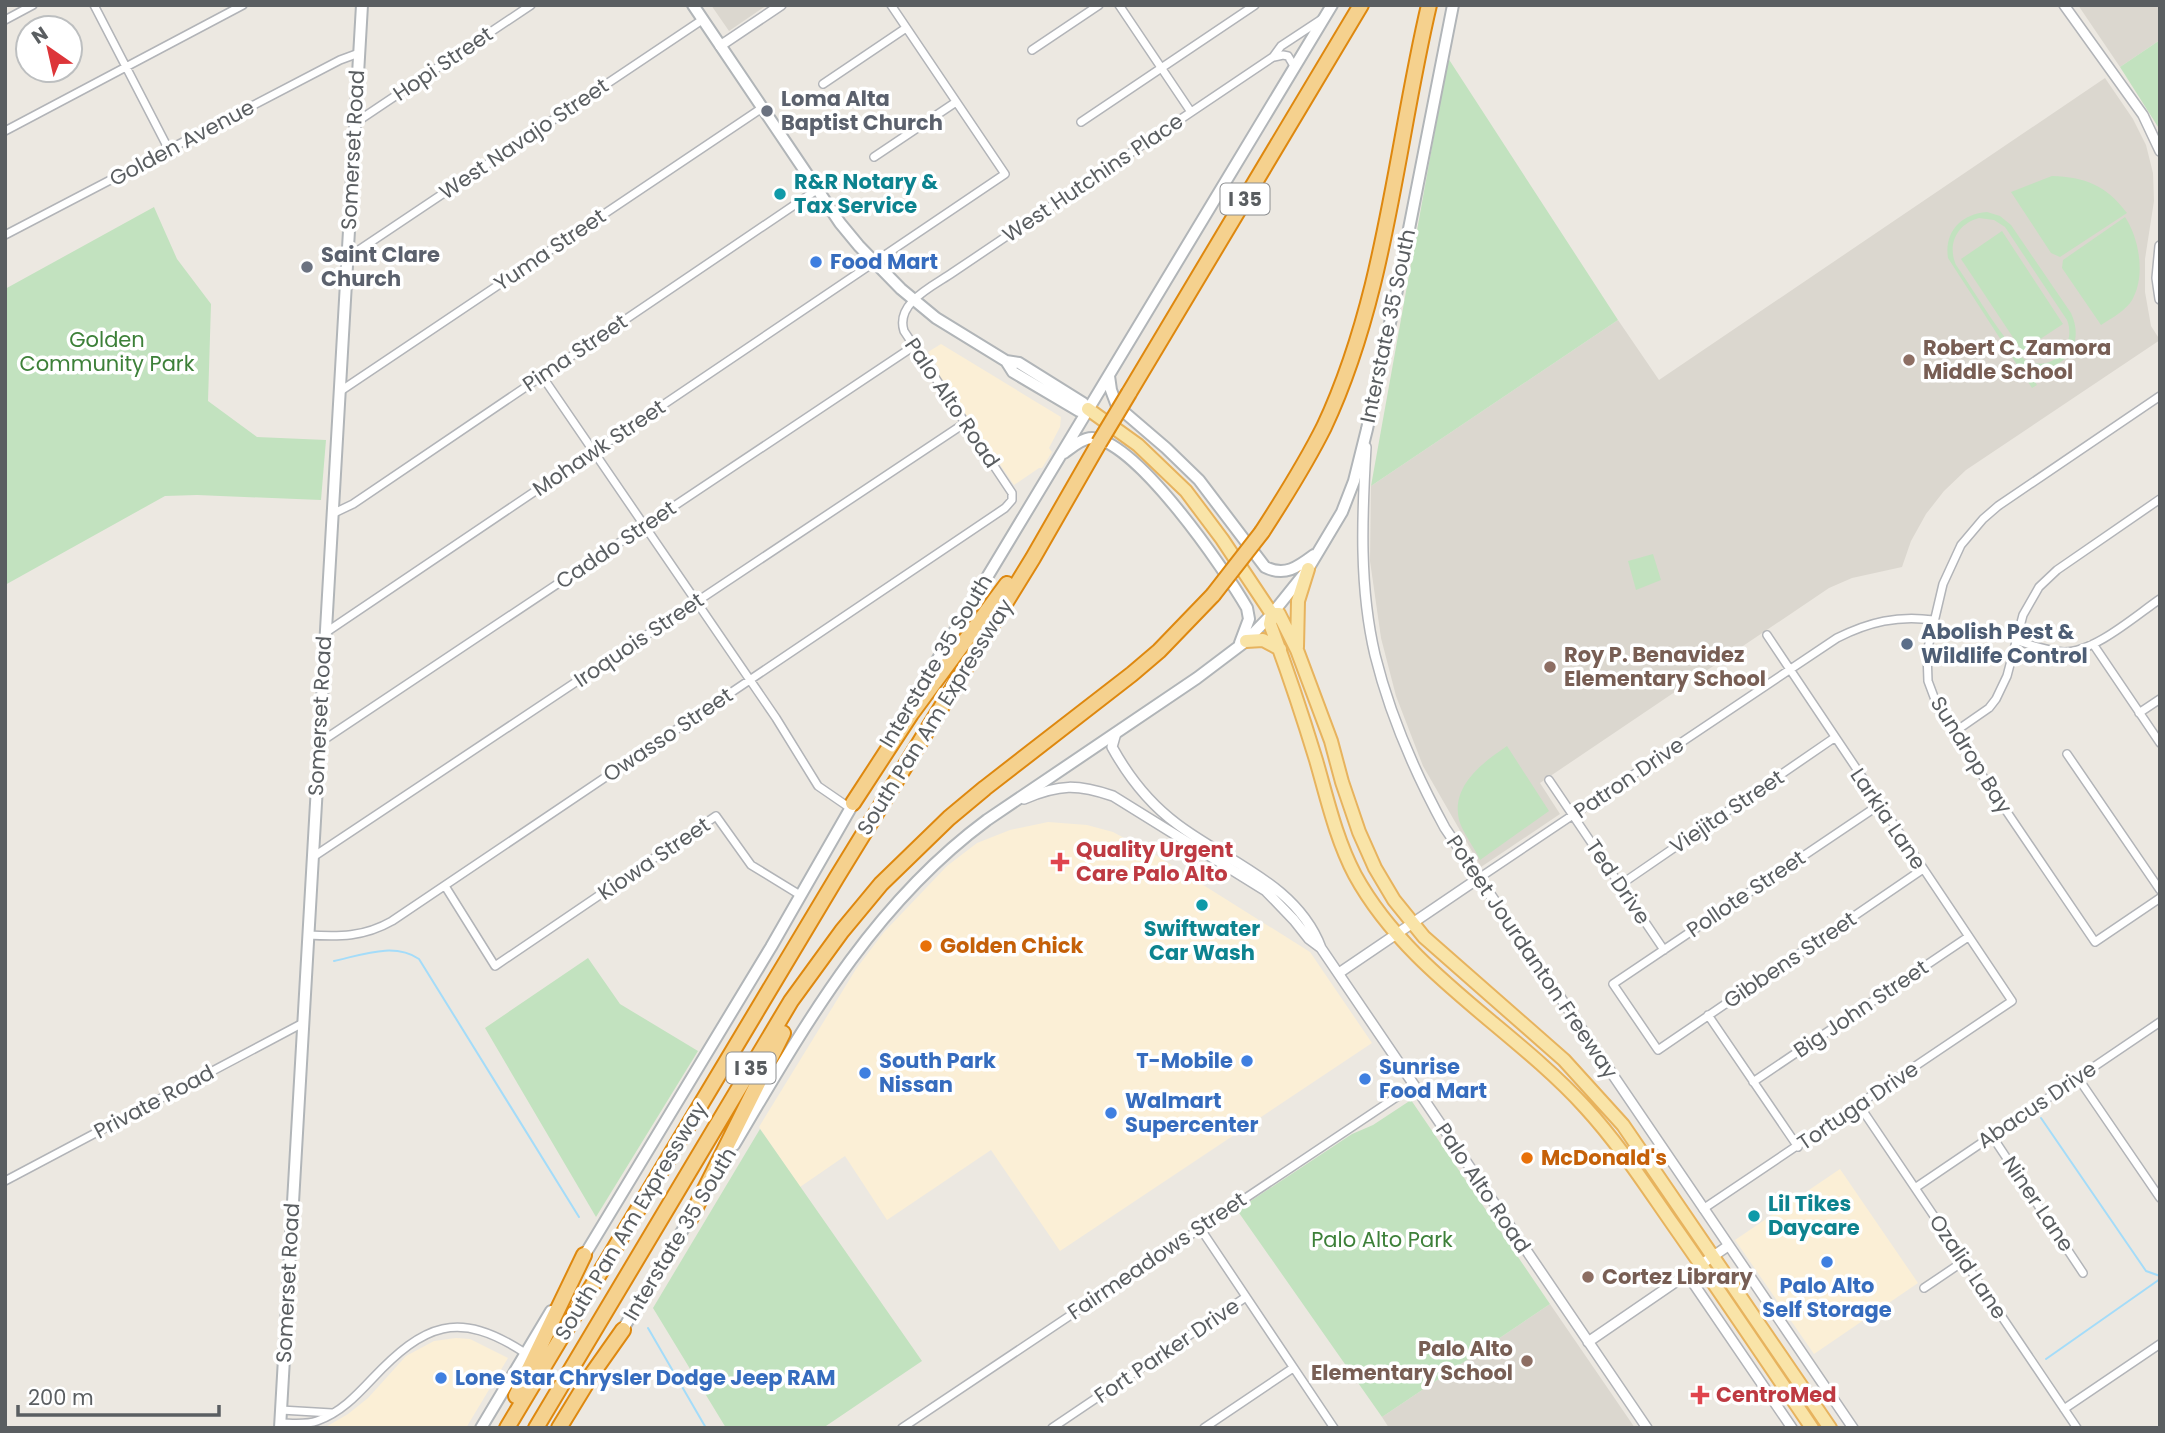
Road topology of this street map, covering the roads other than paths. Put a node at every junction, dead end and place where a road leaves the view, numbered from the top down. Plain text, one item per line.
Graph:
1 (33, 5) edge
2 (94, 5) edge
3 (243, 5) edge
4 (362, 5) edge
5 (531, 5) edge
6 (693, 5) edge
7 (781, 5) edge
8 (891, 5) edge
9 (1099, 5) edge
10 (1119, 5) edge
11 (1255, 5) edge
12 (1332, 5) edge
13 (1351, 5) edge
14 (1361, 5) edge
15 (1429, 5) edge
16 (1453, 5) edge
17 (2064, 5) edge
18 (1324, 17) junction
19 (5, 20) edge
20 (702, 20) junction
21 (906, 28) junction
22 (720, 46) junction
23 (1032, 50) dead end
24 (359, 53) junction
25 (1273, 57) junction
26 (1294, 66) junction
27 (126, 67) junction
28 (1162, 68) junction
29 (1315, 82) junction
30 (823, 84) dead end
31 (956, 102) junction
32 (762, 108) junction
33 (1191, 112) junction
34 (1081, 122) dead end
35 (355, 123) junction
36 (5, 131) edge
37 (169, 150) junction
38 (2160, 151) edge
39 (874, 158) dead end
40 (818, 189) junction
41 (5, 235) edge
42 (2160, 246) edge
43 (346, 258) junction
44 (874, 263) junction
45 (914, 299) junction
46 (2160, 299) edge
47 (914, 346) junction
48 (542, 376) junction
49 (1107, 381) junction
50 (338, 393) junction
51 (2160, 397) edge
52 (1068, 399) junction
53 (1088, 410) junction
54 (965, 423) junction
55 (1367, 429) junction
56 (1072, 435) junction
57 (1099, 443) junction
58 (593, 451) junction
59 (1058, 458) junction
60 (1013, 497) joint
61 (2160, 499) edge
62 (332, 514) junction
63 (644, 526) junction
64 (1320, 551) junction
65 (1308, 569) junction
66 (1227, 578) junction
67 (2160, 599) edge
68 (696, 602) junction
69 (1272, 614) junction
70 (1934, 620) junction
71 (324, 634) junction
72 (1767, 635) dead end
73 (2015, 640) junction
74 (2093, 644) junction
75 (1242, 645) junction
76 (1280, 649) junction
77 (1297, 650) junction
78 (1790, 670) junction
79 (750, 680) junction
80 (2160, 699) edge
81 (2139, 713) junction
82 (1117, 732) junction
83 (1953, 733) junction
84 (1834, 738) junction
85 (2160, 743) edge
86 (318, 744) junction
87 (2067, 754) dead end
88 (1549, 780) dead end
89 (1013, 803) junction
90 (1879, 805) junction
91 (851, 806) junction
92 (1573, 815) junction
93 (312, 858) junction
94 (1923, 870) junction
95 (1479, 878) junction
96 (881, 884) junction
97 (1620, 885) junction
98 (445, 886) junction
99 (2160, 890) edge
100 (800, 895) junction
101 (2160, 898) edge
102 (1412, 924) junction
103 (1397, 934) junction
104 (308, 935) junction
105 (1968, 937) junction
106 (1321, 948) junction
107 (1664, 950) junction
108 (1339, 973) junction
109 (2012, 1001) joint
110 (1708, 1015) junction
111 (303, 1023) junction
112 (2159, 1025) edge
113 (1657, 1050) joint
114 (2078, 1078) junction
115 (1753, 1082) junction
116 (1413, 1086) junction
117 (1859, 1105) junction
118 (1992, 1136) junction
119 (1798, 1147) junction
120 (5, 1181) edge
121 (1915, 1188) junction
122 (2160, 1198) edge
123 (1703, 1209) junction
124 (690, 1219) junction
125 (1200, 1228) junction
126 (1728, 1246) junction
127 (584, 1255) junction
128 (1714, 1256) junction
129 (1964, 1261) junction
130 (1701, 1265) junction
131 (2083, 1273) dead end
132 (1687, 1274) junction
133 (1924, 1288) dead end
134 (1246, 1297) junction
135 (623, 1330) junction
136 (1588, 1342) junction
137 (2160, 1344) edge
138 (525, 1353) junction
139 (1293, 1368) junction
140 (2064, 1409) junction
141 (281, 1410) junction
142 (332, 1413) junction
143 (280, 1425) edge
144 (481, 1428) edge
145 (499, 1428) edge
146 (507, 1428) edge
147 (536, 1428) edge
148 (559, 1428) edge
149 (565, 1428) edge
150 (902, 1428) edge
151 (1052, 1428) edge
152 (1203, 1428) edge
153 (1334, 1428) edge
154 (1647, 1428) edge
155 (1792, 1428) edge
156 (1812, 1428) edge
157 (1830, 1428) edge
158 (1853, 1428) edge
159 (2077, 1428) edge

1 - 19 street
2 - 27 street
3 - 27 street
4 - 24 main road, Somerset Road
5 - 35 street, Hopi Street
6 - 20 main road
7 - 22 street
8 - 21 street
9 - 23 street
10 - 28 street
11 - 28 street
12 - 18 main road, Interstate 35 South
13 - 29 highway
14 - 29 highway, South Pan Am Expressway / I 35
15 - 66 highway, South Pan Am Expressway / I 35, bridge
16 - 55 main road, Interstate 35 South
17 - 38 street
18 - 25 street, West Hutchins Place
18 - 26 main road, Interstate 35 South
20 - 22 main road
20 - 43 street, West Navajo Street
21 - 30 street
21 - 31 street
22 - 32 main road
24 - 35 main road, Somerset Road
24 - 37 street, Golden Avenue
25 - 26 street
25 - 33 street, West Hutchins Place
26 - 49 main road, Interstate 35 South
27 - 36 street
27 - 37 street
28 - 33 street
28 - 34 street
29 - 57 highway, South Pan Am Expressway / I 35, bridge
31 - 39 street
31 - 44 street, Mohawk Street
32 - 40 main road
32 - 50 street, Yuma Street
33 - 45 street, West Hutchins Place
35 - 43 main road, Somerset Road
37 - 41 street, Golden Avenue
40 - 44 main road
40 - 48 street, Pima Street
42 - 46 street
43 - 50 main road, Somerset Road
44 - 45 main road
44 - 58 street, Mohawk Street
45 - 47 street, Palo Alto Road
45 - 52 main road, Poteet Jourdanton Freeway
47 - 54 street, Palo Alto Road
47 - 63 street, Caddo Street
48 - 58 street
48 - 62 street, Pima Street
49 - 52 main road
49 - 53 main road, Interstate 35 South
49 - 64 main road
50 - 62 main road, Somerset Road
51 - 70 street, Sundrop Bay
52 - 53 main road, Poteet Jourdanton Freeway
52 - 56 main road
53 - 56 main road, Interstate 35 South
53 - 69 main road, Poteet Jourdanton Freeway
54 - 60 street, Palo Alto Road
54 - 68 street, Iroquois Street
55 - 64 main road, Interstate 35 South
55 - 95 street, Poteet Jourdanton Freeway
56 - 59 main road, Interstate 35 South
57 - 91 highway
57 - 146 highway, South Pan Am Expressway / I 35
58 - 63 street
58 - 71 street, Mohawk Street
59 - 66 main road
59 - 91 main road, Interstate 35 South
60 - 79 street, Owasso Street
61 - 73 street
62 - 71 main road, Somerset Road
63 - 68 street
63 - 86 street, Caddo Street
64 - 65 main road, Interstate 35 South
65 - 69 main road, Interstate 35 South
65 - 77 main road
66 - 75 main road
66 - 96 highway, South Pan Am Expressway / I 35, bridge
67 - 74 street
68 - 79 street
68 - 93 street, Iroquois Street
69 - 75 main road, Interstate 35 South
69 - 76 main road, Poteet Jourdanton Freeway
69 - 77 main road, Poteet Jourdanton Freeway
70 - 78 street, Patron Drive
70 - 83 street, Sundrop Bay
71 - 86 main road, Somerset Road
72 - 78 street, Larkia Lane
73 - 74 street
73 - 83 street
74 - 81 street
75 - 76 main road
75 - 82 main road, Interstate 35 South
76 - 103 main road, Poteet Jourdanton Freeway
77 - 102 main road, Poteet Jourdanton Freeway
78 - 84 street, Larkia Lane
78 - 92 street, Patron Drive
79 - 91 street
79 - 98 street, Owasso Street
80 - 81 street
81 - 85 street
82 - 89 main road, Interstate 35 South
82 - 106 street, Palo Alto Road
83 - 101 street, Sundrop Bay
84 - 90 street, Larkia Lane
84 - 97 street, Viejita Street
86 - 93 main road, Somerset Road
87 - 99 street
88 - 92 street, Ted Drive
89 - 106 street, Palo Alto Road
89 - 124 main road, Interstate 35 South
90 - 94 street, Larkia Lane
90 - 107 street, Pollote Street
91 - 100 main road, Interstate 35 South
92 - 95 street, Patron Drive
92 - 97 street, Ted Drive
93 - 104 main road, Somerset Road
94 - 105 street, Larkia Lane
94 - 110 street, Gibbens Street
95 - 102 street, Patron Drive
95 - 123 street, Poteet Jourdanton Freeway
96 - 124 highway
96 - 147 highway, South Pan Am Expressway / I 35
97 - 107 street, Ted Drive
98 - 100 street, Kiowa Street
98 - 104 street, Owasso Street
100 - 127 main road, Interstate 35 South
102 - 103 street, Patron Drive
102 - 128 main road, Poteet Jourdanton Freeway
103 - 108 street, Patron Drive
103 - 130 main road, Poteet Jourdanton Freeway
104 - 111 main road, Somerset Road
105 - 109 street, Larkia Lane
105 - 115 street, Big John Street
106 - 108 street, Palo Alto Road
107 - 113 street, Pollote Street
108 - 116 street, Palo Alto Road
109 - 117 street, Tortuga Drive
110 - 113 street, Gibbens Street
110 - 115 street
111 - 120 street, Private Road
111 - 141 main road, Somerset Road
112 - 114 street, Abacus Drive
114 - 118 street, Abacus Drive
114 - 122 street
115 - 119 street
116 - 125 street, Fairmeadows Street
116 - 136 street, Palo Alto Road
117 - 119 street, Tortuga Drive
117 - 121 street, Ozalid Lane
118 - 121 street, Abacus Drive
118 - 131 street, Niner Lane
119 - 123 street, Tortuga Drive
121 - 129 street, Ozalid Lane
123 - 126 street, Poteet Jourdanton Freeway
124 - 135 main road, Interstate 35 South
125 - 134 street
125 - 150 street, Fairmeadows Street
126 - 128 street
126 - 158 street, Poteet Jourdanton Freeway
127 - 138 main road, Interstate 35 South
127 - 145 highway
128 - 130 street
128 - 157 main road, Poteet Jourdanton Freeway
129 - 133 street
129 - 140 street, Ozalid Lane
130 - 132 street
130 - 156 main road, Poteet Jourdanton Freeway
132 - 136 street
132 - 155 street
134 - 139 street
134 - 151 street, Fort Parker Drive
135 - 148 highway
135 - 149 main road, Interstate 35 South
136 - 154 street, Palo Alto Road
137 - 140 street
138 - 142 street
138 - 144 main road, Interstate 35 South
139 - 152 street
139 - 153 street
140 - 159 street, Ozalid Lane
141 - 142 street
141 - 143 main road, Somerset Road
142 - 143 street

